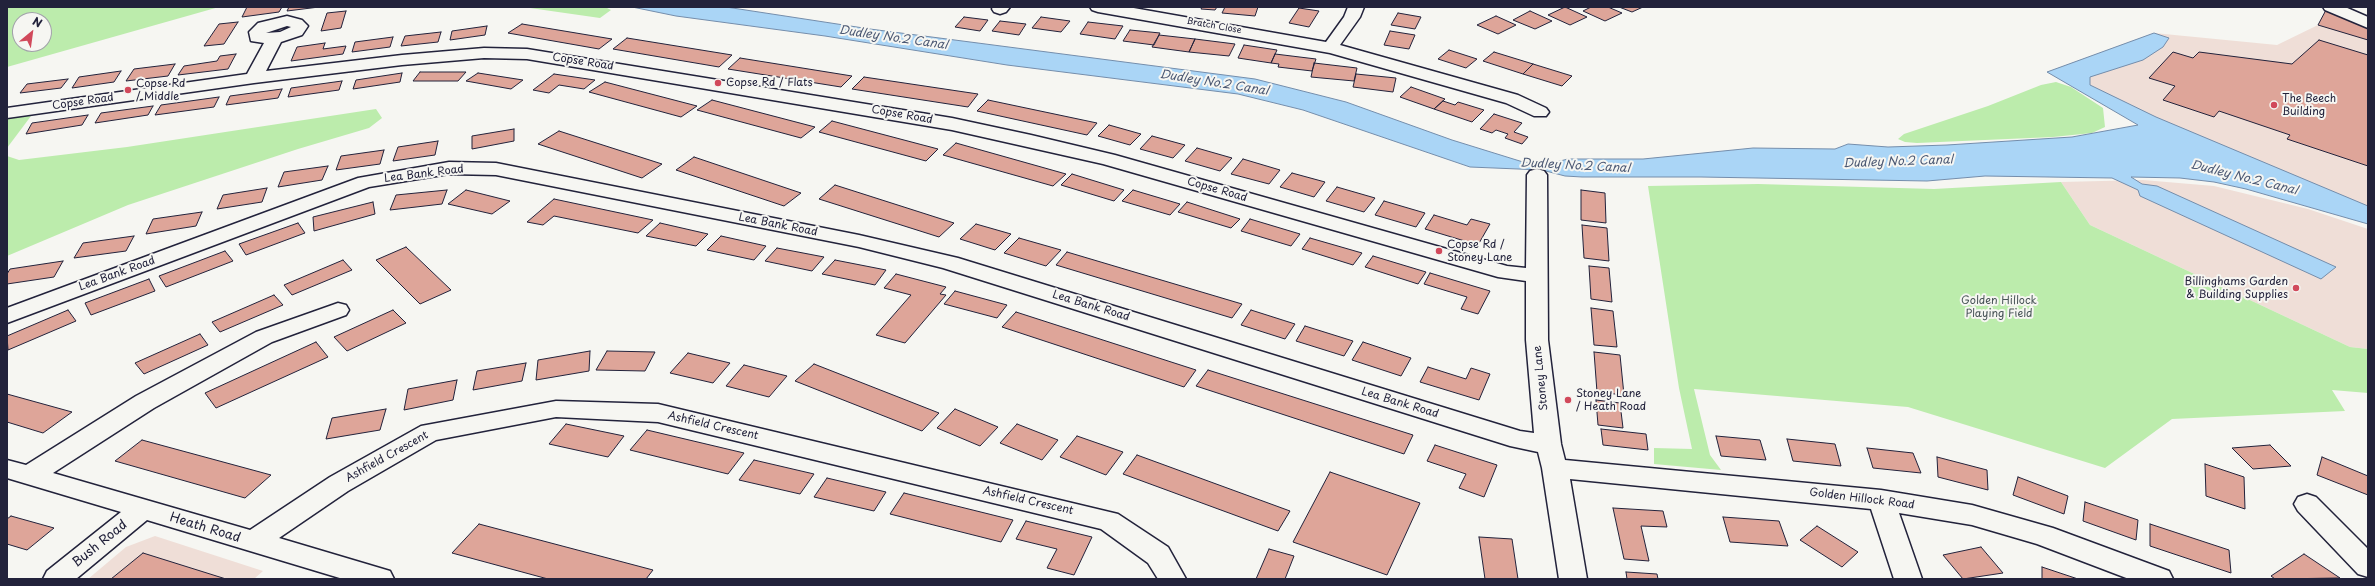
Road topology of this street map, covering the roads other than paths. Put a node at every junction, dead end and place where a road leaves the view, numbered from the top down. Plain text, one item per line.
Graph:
1 (1098, 7) edge
2 (1356, 7) edge
3 (2331, 7) edge
4 (2368, 23) edge
5 (274, 39) dead end
6 (1330, 48) junction
7 (254, 78) junction
8 (1524, 85) dead end
9 (1512, 99) junction
10 (1540, 112) dead end
11 (7, 113) edge
12 (1537, 175) dead end
13 (1536, 276) junction
14 (338, 310) dead end
15 (7, 316) edge
16 (1552, 456) junction
17 (18, 472) edge
18 (1881, 500) junction
19 (2307, 504) dead end
20 (143, 509) junction
21 (253, 542) junction
22 (2368, 566) edge
23 (57, 579) edge
24 (380, 579) edge
25 (1172, 579) edge
26 (1573, 579) edge
27 (1908, 579) edge
28 (2159, 579) edge

1 - 6 street, Bratch Close
2 - 6 street
3 - 4 street
5 - 7 street
6 - 9 street, Bratch Close
7 - 11 street, Copse Road
7 - 13 street, Copse Road
8 - 9 street
9 - 10 street, Bratch Close
12 - 13 street, Stoney Lane
13 - 16 street, Stoney Lane
14 - 17 street, Heath Road
15 - 16 street, Lea Bank Road
16 - 18 street, Golden Hillock Road
16 - 26 street, Stoney Lane
17 - 20 street, Heath Road
18 - 27 street
18 - 28 street, Golden Hillock Road
19 - 22 street
20 - 21 street, Heath Road
20 - 23 street, Bush Road
21 - 24 street, Heath Road
21 - 25 street, Ashfield Crescent

